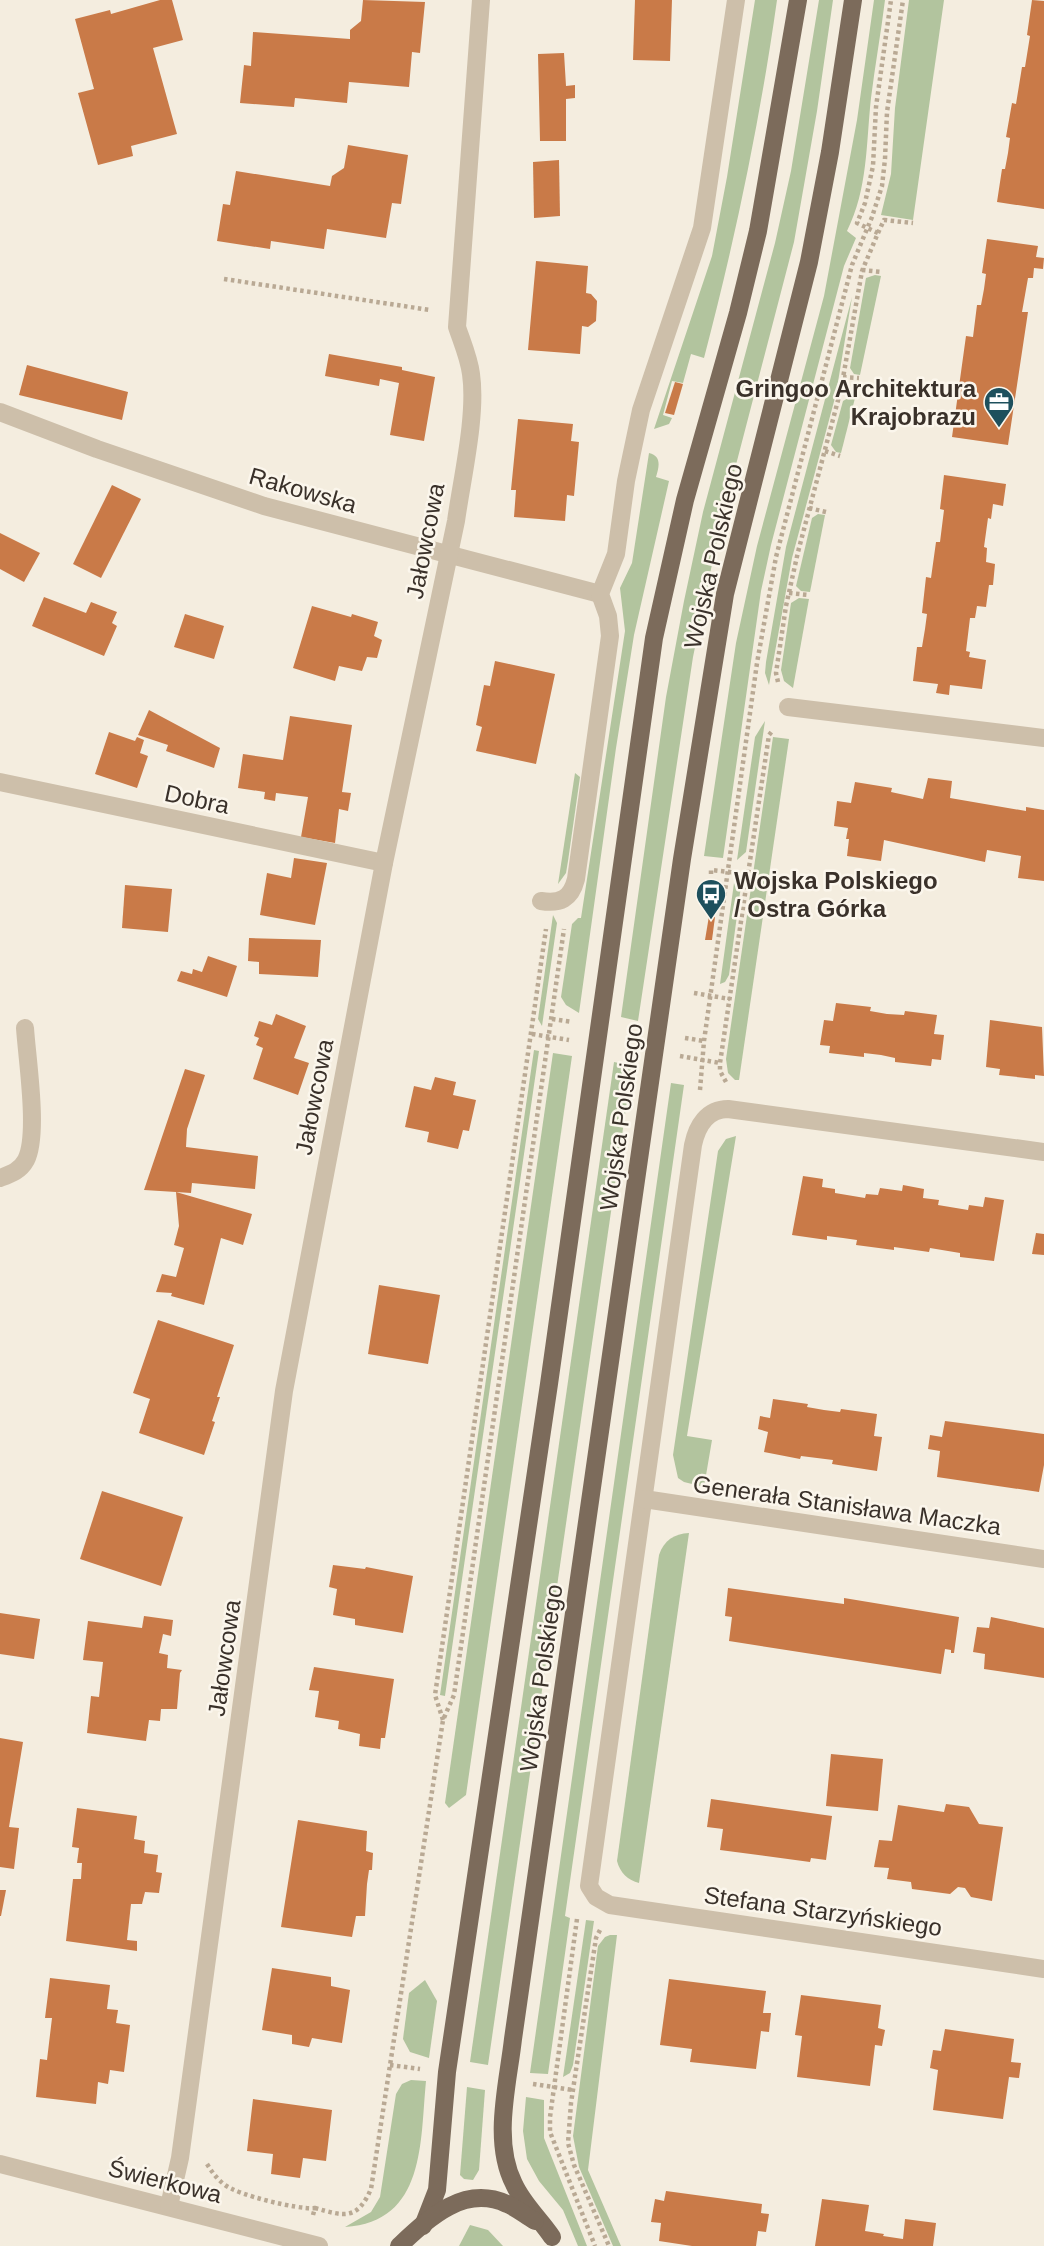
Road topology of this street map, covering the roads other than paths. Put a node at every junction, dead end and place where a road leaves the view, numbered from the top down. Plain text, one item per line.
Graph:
1 (481, 0) edge
2 (736, 0) edge
3 (798, 0) edge
4 (853, 0) edge
5 (0, 412) edge
6 (449, 554) junction
7 (600, 594) junction
8 (785, 700) road end
9 (1044, 738) edge
10 (0, 782) edge
11 (384, 863) junction
12 (541, 901) dead end
13 (25, 1028) dead end
14 (1044, 1152) edge
15 (0, 1178) edge
16 (644, 1499) junction
17 (1044, 1559) edge
18 (1044, 1969) edge
19 (0, 2164) edge
20 (169, 2206) junction
21 (423, 2226) junction
22 (554, 2242) edge
23 (312, 2244) edge
24 (399, 2246) edge

1 - 6 street, Jałowcowa
2 - 7 street
3 - 21 main road, Wojska Polskiego
4 - 22 main road, Wojska Polskiego
5 - 6 street, Rakowska
6 - 7 street, Rakowska
6 - 11 street, Jałowcowa
7 - 12 street
8 - 9 street
10 - 11 street, Dobra
11 - 20 street, Jałowcowa
13 - 15 street
14 - 16 street
16 - 17 street, Generała Stanisława Maczka
16 - 18 street, Stefana Starzyńskiego
19 - 20 street, Świerkowa
20 - 23 street, Świerkowa
21 - 22 main road
21 - 24 main road

